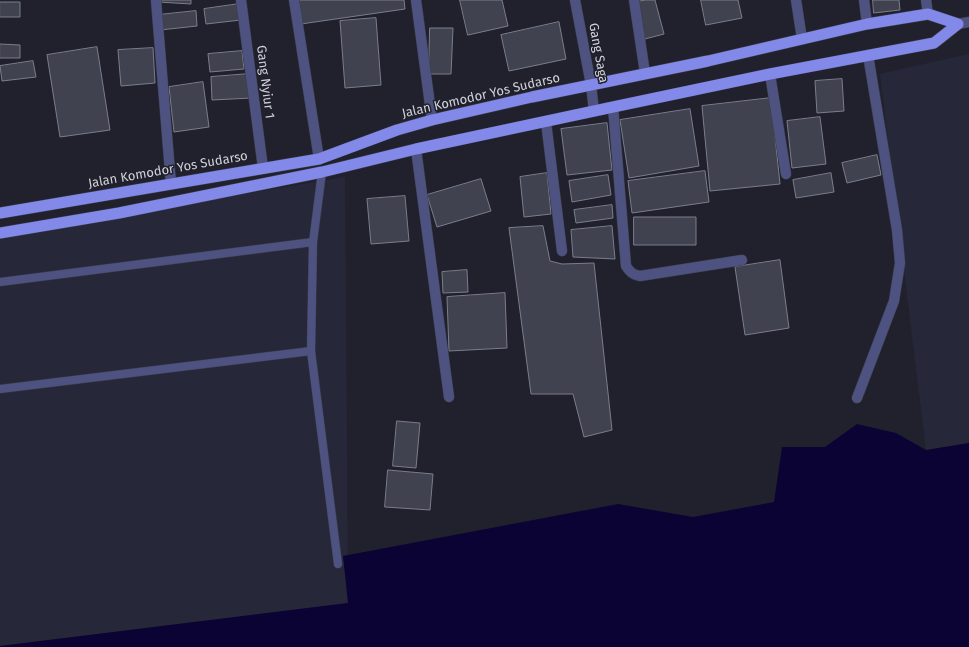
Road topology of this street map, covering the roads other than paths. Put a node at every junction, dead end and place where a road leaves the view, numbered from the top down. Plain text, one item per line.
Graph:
1 (156, 0) edge
2 (242, 0) edge
3 (294, 0) edge
4 (416, 0) edge
5 (575, 0) edge
6 (634, 0) edge
7 (796, 0) edge
8 (864, 0) edge
9 (926, 0) edge
10 (928, 14) junction
11 (964, 23) edge
12 (867, 24) junction
13 (802, 39) junction
14 (868, 55) junction
15 (645, 70) junction
16 (770, 74) junction
17 (591, 85) junction
18 (613, 106) junction
19 (594, 111) junction
20 (432, 120) junction
21 (546, 122) junction
22 (416, 149) junction
23 (319, 159) junction
24 (263, 168) junction
25 (322, 172) junction
26 (786, 174) dead end
27 (171, 184) junction
28 (0, 214) edge
29 (0, 233) edge
30 (313, 242) junction
31 (562, 251) dead end
32 (742, 260) dead end
33 (0, 282) edge
34 (311, 351) junction
35 (0, 389) edge
36 (449, 397) dead end
37 (857, 398) dead end
38 (338, 564) dead end

1 - 27 street
2 - 24 street, Gang Nyiur 1
3 - 23 street
4 - 20 street
5 - 17 street, Gang Saga
6 - 15 street
7 - 13 street
8 - 12 street
9 - 10 street
10 - 11 highway, Jalan Komodor Yos Sudarso
10 - 12 highway, Jalan Komodor Yos Sudarso
11 - 14 highway
12 - 13 highway, Jalan Komodor Yos Sudarso
13 - 15 highway, Jalan Komodor Yos Sudarso
14 - 16 highway
14 - 37 street
15 - 17 highway, Jalan Komodor Yos Sudarso
16 - 18 highway
16 - 26 street
17 - 19 street, Gang Saga
17 - 20 highway, Jalan Komodor Yos Sudarso
18 - 19 highway
18 - 32 street
19 - 21 highway
20 - 23 highway, Jalan Komodor Yos Sudarso
21 - 22 highway
21 - 31 street
22 - 25 highway
22 - 36 street
23 - 24 highway, Jalan Komodor Yos Sudarso
24 - 27 highway, Jalan Komodor Yos Sudarso
25 - 29 highway
25 - 30 lane
27 - 28 highway, Jalan Komodor Yos Sudarso
30 - 33 lane
30 - 34 lane
34 - 35 lane
34 - 38 lane

